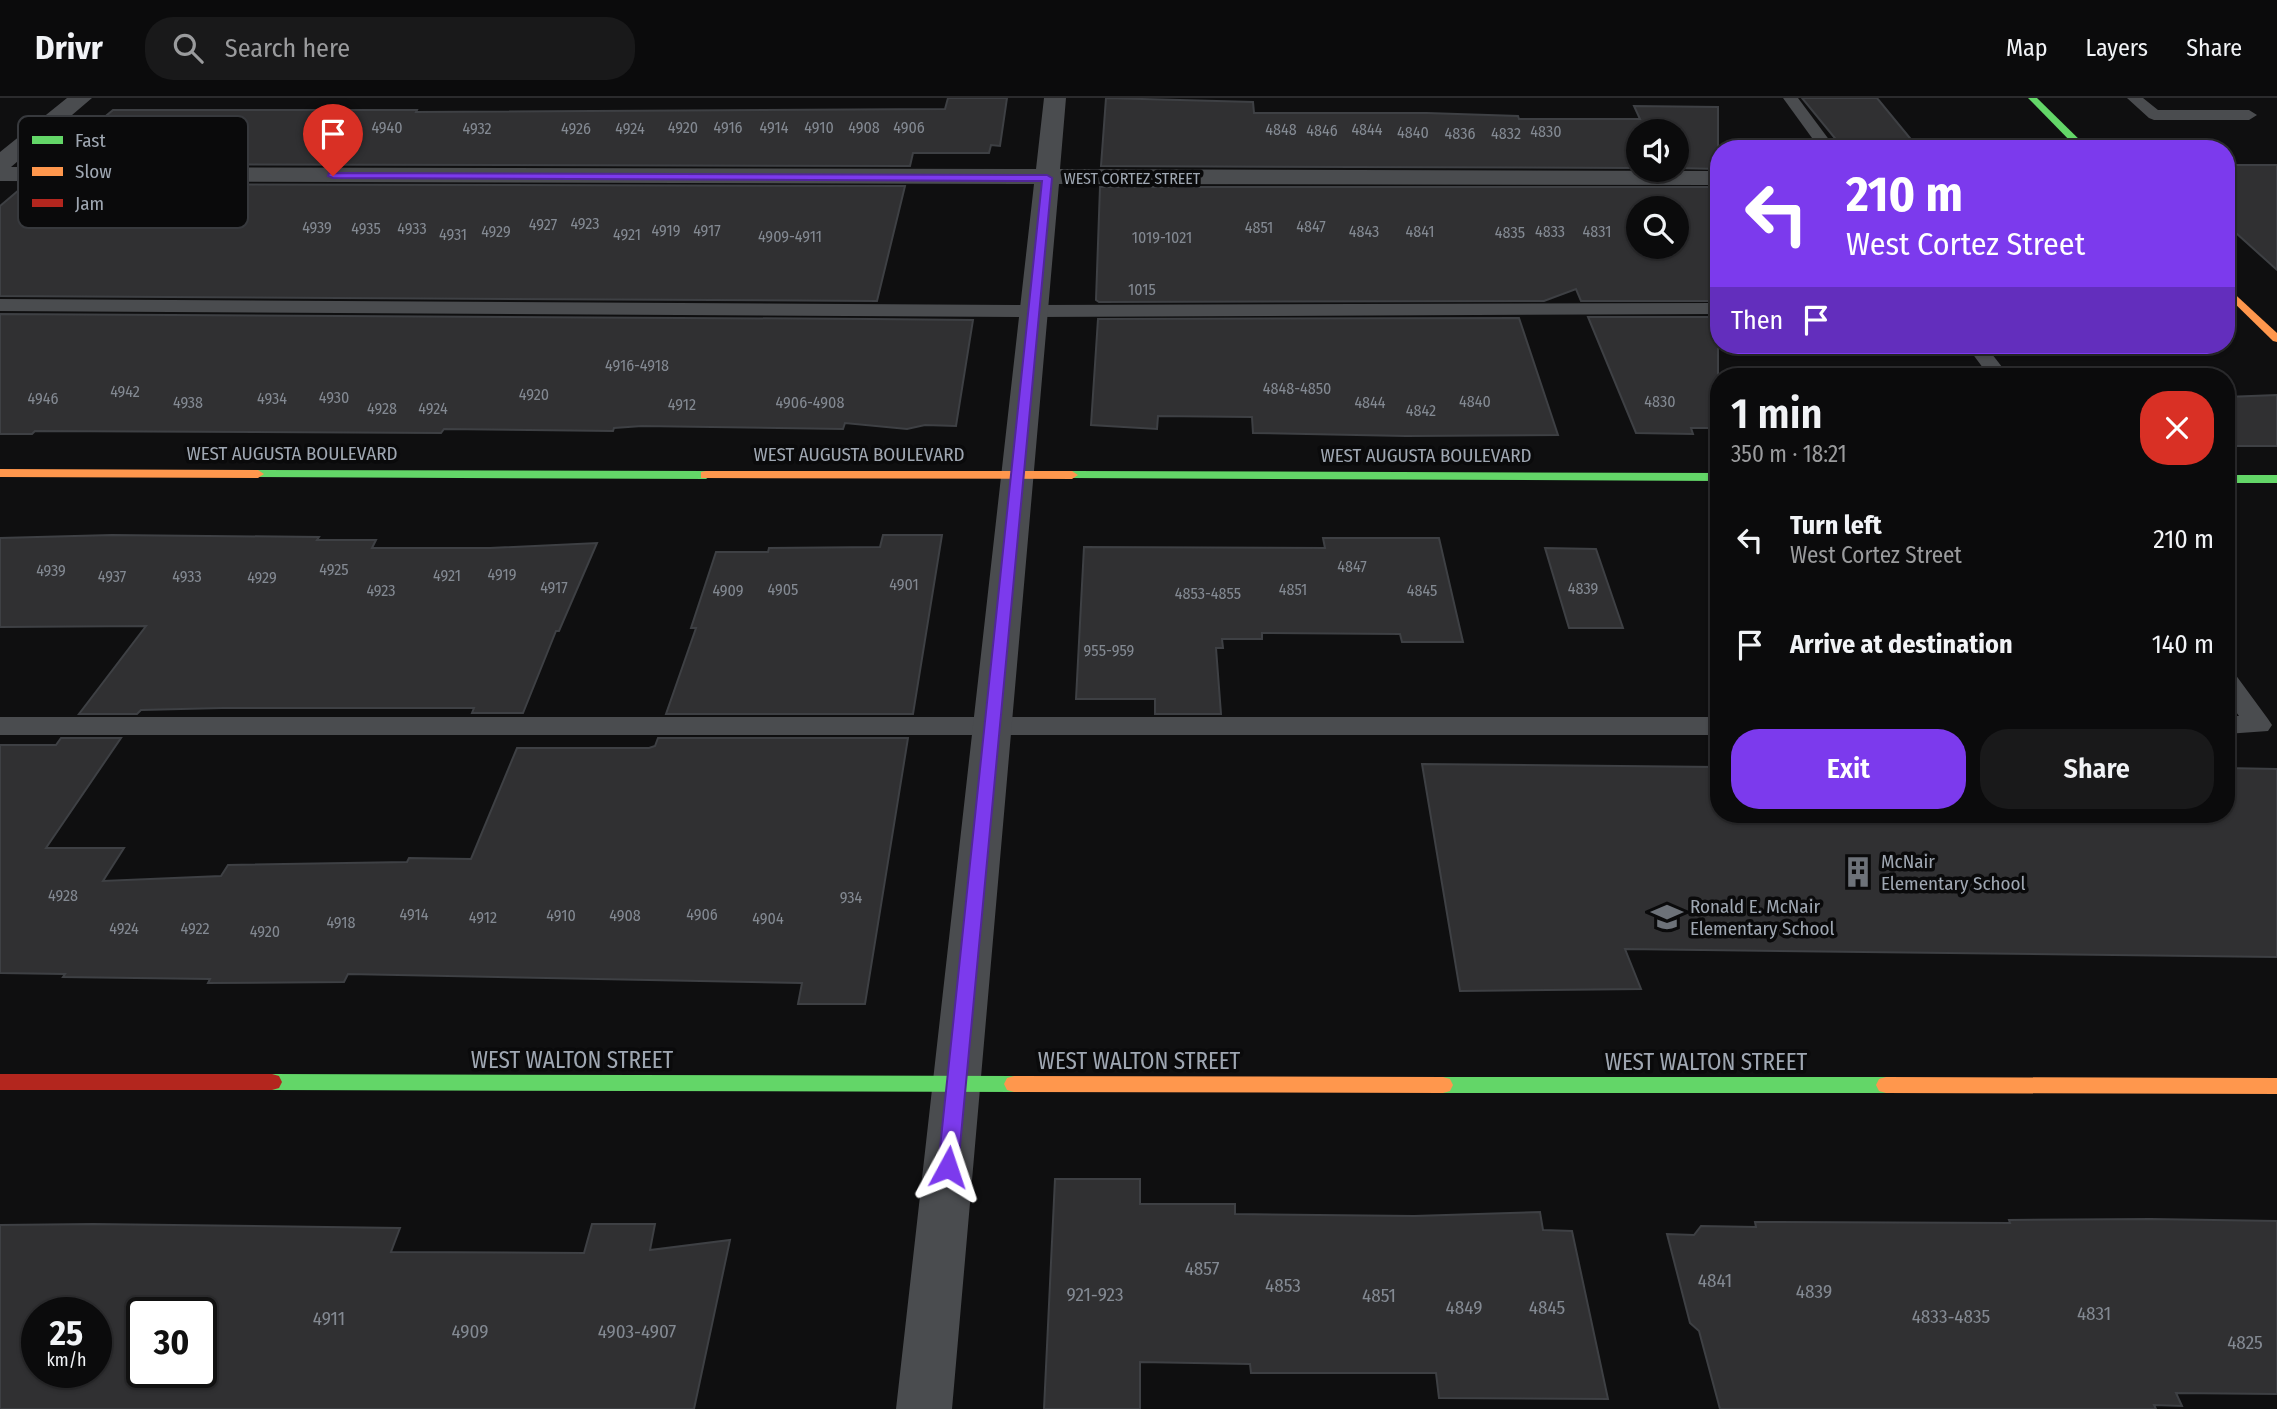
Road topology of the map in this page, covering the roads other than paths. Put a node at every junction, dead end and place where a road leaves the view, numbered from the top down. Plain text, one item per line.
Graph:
1 (81, 98) edge
2 (1055, 98) edge
3 (1790, 98) edge
4 (2032, 98) edge
5 (2134, 98) edge
6 (2228, 98) edge
7 (59, 116) edge
8 (1821, 140) edge
9 (2075, 140) edge
10 (18, 149) edge
11 (0, 164) edge
12 (0, 174) edge
13 (18, 174) edge
14 (248, 175) edge
15 (1047, 178) junction
16 (1710, 178) edge
17 (2235, 297) edge
18 (0, 305) edge
19 (1710, 309) edge
20 (1034, 311) junction
21 (2276, 336) edge
22 (1982, 354) edge
23 (1993, 368) edge
24 (0, 473) edge
25 (1017, 476) junction
26 (1710, 477) edge
27 (2235, 479) edge
28 (2277, 479) edge
29 (2235, 692) edge
30 (2235, 725) edge
31 (0, 726) edge
32 (1710, 726) edge
33 (992, 728) junction
34 (0, 1082) edge
35 (956, 1083) junction
36 (2277, 1086) edge
37 (923, 1409) edge

1 - 7 street
2 - 15 street
3 - 8 lane
4 - 9 street
5 - 6 lane
10 - 11 street
12 - 13 street, WEST CORTEZ STREET
14 - 15 street, WEST CORTEZ STREET
15 - 16 street, WEST CORTEZ STREET
15 - 20 street
17 - 21 street
18 - 20 lane
19 - 20 lane
20 - 25 street
22 - 23 lane
24 - 25 street, WEST AUGUSTA BOULEVARD
25 - 26 street, WEST AUGUSTA BOULEVARD
25 - 33 street
27 - 28 street
29 - 30 lane
31 - 33 lane
32 - 33 lane
33 - 35 street
34 - 35 street, WEST WALTON STREET
35 - 36 street, WEST WALTON STREET
35 - 37 street

